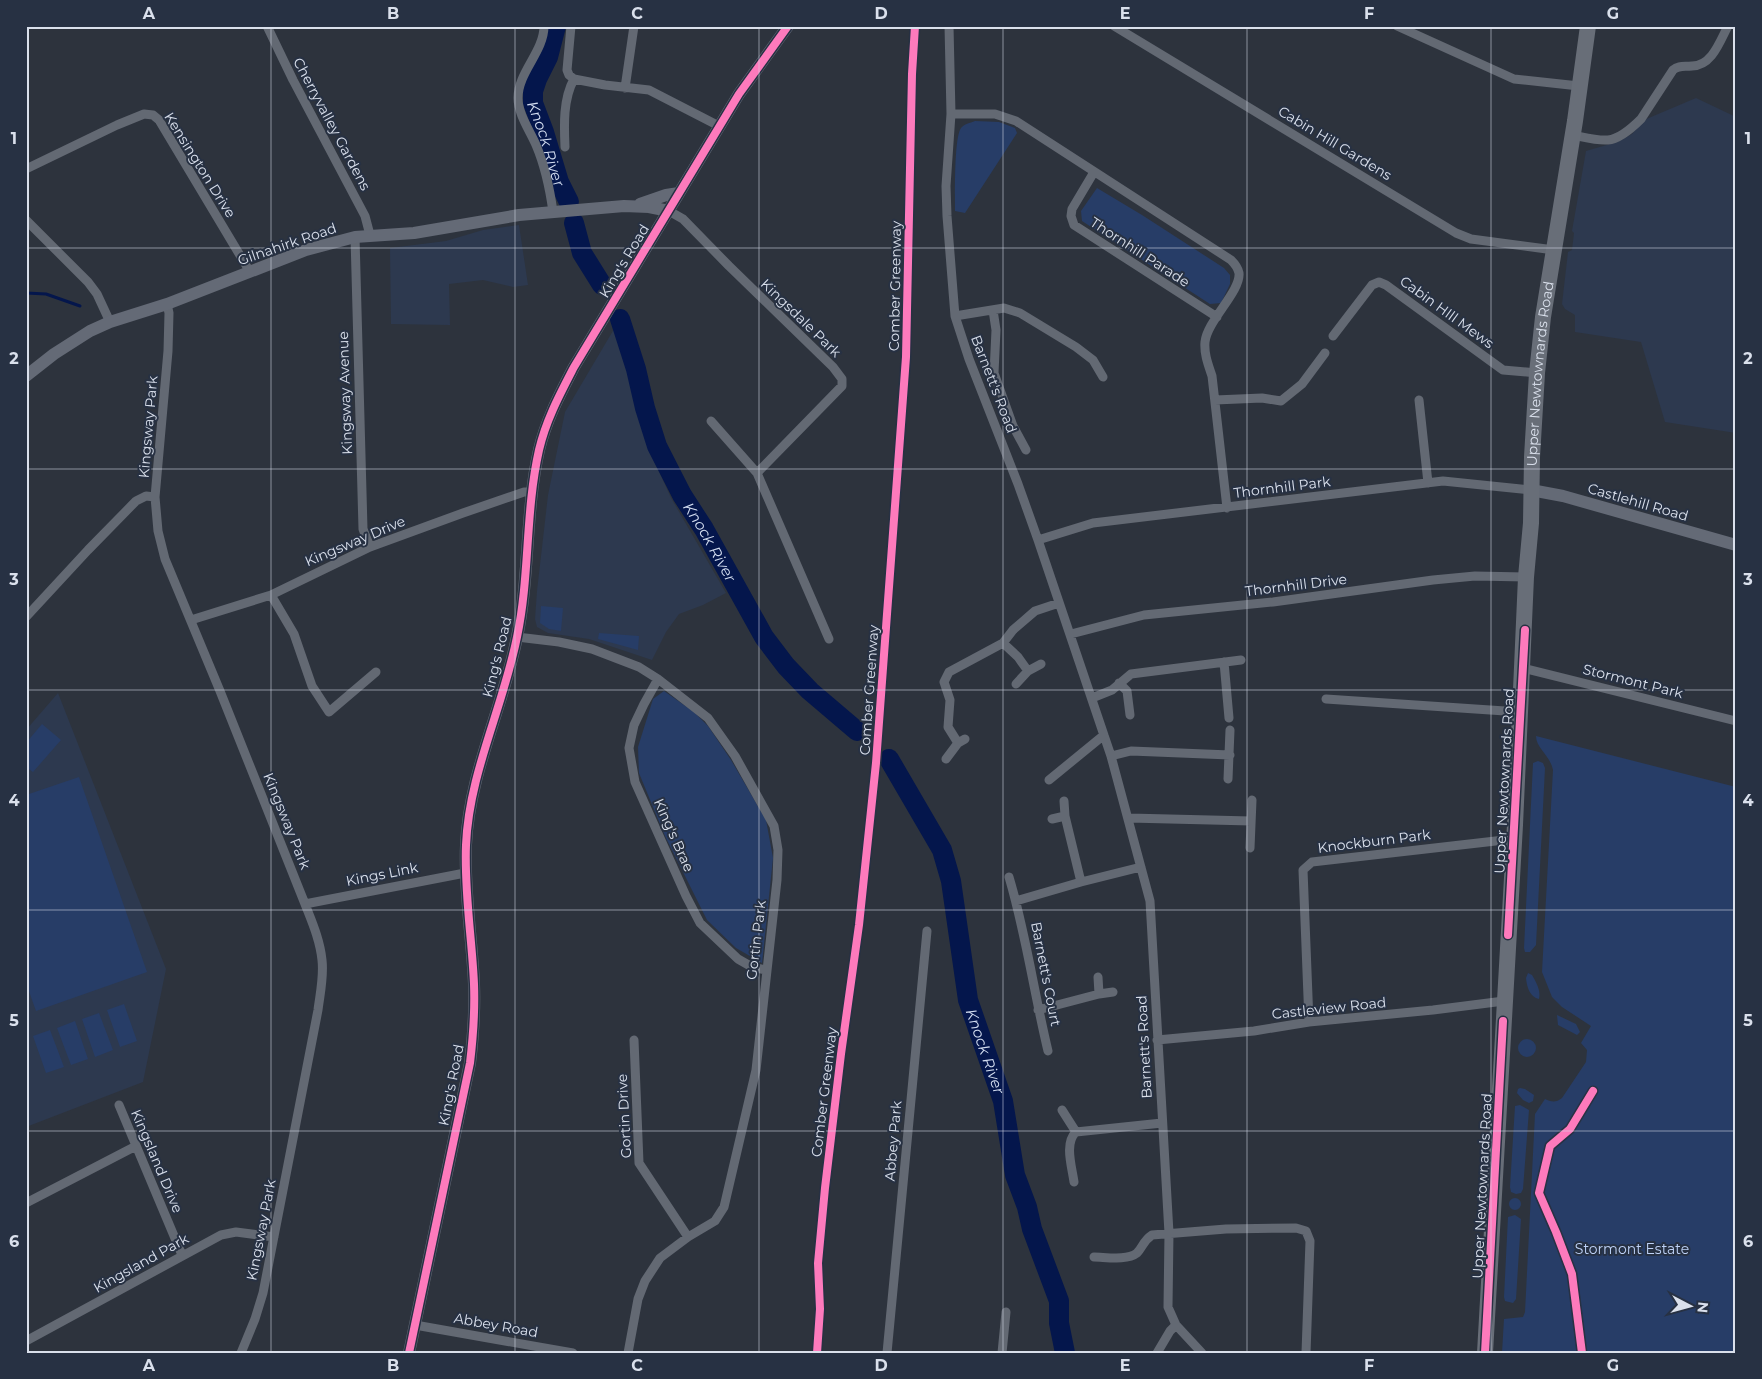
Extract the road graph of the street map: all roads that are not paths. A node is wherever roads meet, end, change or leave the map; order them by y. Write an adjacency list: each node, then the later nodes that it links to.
1 (267, 26): 25 (street, Cherryvalley Gardens)
2 (544, 26): 23 (street)
3 (571, 26): 11 (street)
4 (634, 26): 13 (street)
5 (788, 26): 15 (street, King's Road)
6 (949, 26): 14 (street, Barnett's Road)
7 (1114, 26): 27 (street, Cabin Hill Gardens)
8 (1398, 26): 12 (street)
9 (1588, 26): 12 (highway, Upper Newtownards Road)
10 (1728, 26): 16 (street)
11 (574, 79): 13 (street); 17 (street)
12 (1580, 86): 16 (highway, Upper Newtownards Road)
13 (624, 88): 15 (street)
14 (951, 114): 19 (street); 31 (street, Barnett's Road)
15 (719, 126): 20 (street, King's Road)
16 (1572, 135): 27 (highway, Upper Newtownards Road)
17 (565, 147)
18 (26, 169): 28 (street, Kensington Drive)
19 (1094, 172): 32 (street); 32 (street, Thornhill Parade)
20 (679, 193): 21 (street); 22 (street, King's Road)
21 (638, 205): 22 (street, Gilnahirk Road); 23 (street, Gilnahirk Road)
22 (669, 211): 43 (street, Kingsdale Park); 46 (street, King's Road)
23 (553, 212): 25 (street, Gilnahirk Road)
24 (26, 220): 33 (street)
25 (370, 236): 26 (street, Gilnahirk Road)
26 (355, 237): 28 (street, Gilnahirk Road); 51 (street, Kingsway Avenue)
27 (1554, 250): 36 (highway, Upper Newtownards Road)
28 (250, 272): 29 (street, Gilnahirk Road)
29 (167, 304): 33 (street, Gilnahirk Road); 47 (street, Kingsway Park)
30 (993, 310): 31 (street); 38 (street); 42 (street)
31 (956, 316): 49 (street, Barnett's Road)
32 (1217, 317): 39 (street)
33 (110, 322): 37 (street, Gilnahirk Road)
34 (1333, 336): 36 (street, Cabin HIll Mews)
35 (1326, 353): 39 (street)
36 (1538, 373): 45 (highway, Upper Newtownards Road)
37 (26, 376)
38 (1103, 377)
39 (1215, 400): 48 (street)
40 (1419, 400): 44 (street)
41 (711, 421): 43 (street)
42 (1026, 450)
43 (758, 473): 59 (street)
44 (1428, 483): 45 (street, Thornhill Park); 48 (street, Thornhill Park)
45 (1531, 490): 50 (street, Castlehill Road); 52 (highway, Upper Newtownards Road)
46 (532, 492): 51 (street, Kingsway Drive); 58 (street, King's Road)
47 (155, 497): 55 (street); 56 (street, Kingsway Park)
48 (1227, 508): 49 (street, Thornhill Park)
49 (1038, 540): 54 (street, Barnett's Road)
50 (1736, 545)
51 (370, 547): 53 (street, Kingsway Drive)
52 (1526, 577): 57 (street, Thornhill Drive); 64 (highway, Upper Newtownards Road)
53 (271, 594): 56 (street, Kingsway Drive); 66 (street)
54 (1059, 603): 57 (street, Barnett's Road); 60 (street)
55 (26, 617)
56 (191, 620): 96 (street, Kingsway Park)
57 (1071, 634): 70 (street, Barnett's Road)
58 (518, 637): 67 (street, Gortin Park); 92 (street, King's Road)
59 (829, 639)
60 (1003, 643): 65 (street); 80 (street)
61 (1241, 660): 62 (street)
62 (1224, 662): 68 (street); 74 (street)
63 (1041, 664): 65 (street)
64 (1523, 668): 72 (highway, Upper Newtownards Road); 75 (street, Stormont Park)
65 (1028, 671): 69 (street)
66 (376, 672)
67 (658, 679): 98 (street, Gortin Park); 98 (street, King's Brae)
68 (1119, 683): 70 (street); 73 (street)
69 (1016, 684)
70 (1092, 698): 77 (street, Barnett's Road)
71 (1326, 699): 72 (street)
72 (1520, 712): 89 (highway, Upper Newtownards Road)
73 (1130, 715)
74 (1229, 718)
75 (1736, 721)
76 (1230, 730): 78 (street)
77 (1104, 734): 79 (street, Barnett's Road); 82 (street)
78 (1230, 755): 79 (street); 81 (street)
79 (1111, 756): 86 (street, Barnett's Road)
80 (946, 759)
81 (1228, 779)
82 (1049, 780)
83 (1252, 800): 88 (street)
84 (1064, 801): 85 (street)
85 (1065, 816): 87 (street); 94 (street)
86 (1129, 818): 88 (street); 91 (street, Barnett's Road)
87 (1052, 819)
88 (1251, 822): 90 (street)
89 (1513, 839): 102 (highway, Upper Newtownards Road); 104 (street, Knockburn Park)
90 (1250, 848)
91 (1141, 867): 94 (street); 106 (street, Barnett's Road)
92 (465, 873): 96 (street, Kings Link); 121 (street, King's Road)
93 (1009, 877): 95 (street, Barnett's Court)
94 (1081, 882): 95 (street)
95 (1016, 902): 103 (street, Barnett's Court)
96 (305, 904): 116 (street, Kingsway Park)
97 (927, 931): 128 (street, Abbey Park)
98 (766, 970): 117 (street, Gortin Park)
99 (1098, 977): 101 (street)
100 (1113, 992): 101 (street)
101 (1100, 994): 103 (street)
102 (1504, 1001): 104 (street, Castleview Road); 133 (highway, Upper Newtownards Road)
103 (1038, 1010): 107 (street, Barnett's Court)
104 (1309, 1022): 106 (street, Castleview Road)
105 (634, 1040): 117 (street, Gortin Drive)
106 (1157, 1040): 110 (street, Barnett's Road)
107 (1048, 1051)
108 (119, 1106): 112 (street, Kingsland Drive)
109 (1062, 1110): 111 (street)
110 (1162, 1124): 111 (street); 115 (street, Barnett's Road)
111 (1076, 1132): 113 (street)
112 (136, 1146): 114 (street); 118 (street, Kingsland Drive)
113 (1074, 1182)
114 (26, 1203)
115 (1169, 1233): 119 (street); 122 (street, Barnett's Road); 132 (street)
116 (274, 1237): 118 (street, Kingsland Park); 124 (street, Kingsway Park)
117 (688, 1237): 127 (street, Gortin Park)
118 (182, 1255): 123 (street, Kingsland Park)
119 (1094, 1257)
120 (1006, 1312): 129 (street)
121 (415, 1324): 125 (street, King's Road); 126 (street, Abbey Road)
122 (1176, 1325): 130 (street); 131 (street, Barnett's Road)
123 (26, 1341)
124 (241, 1353)
125 (409, 1353)
126 (573, 1353)
127 (628, 1353)
128 (887, 1353)
129 (1002, 1353)
130 (1157, 1353)
131 (1202, 1353)
132 (1306, 1353)
133 (1485, 1353)

